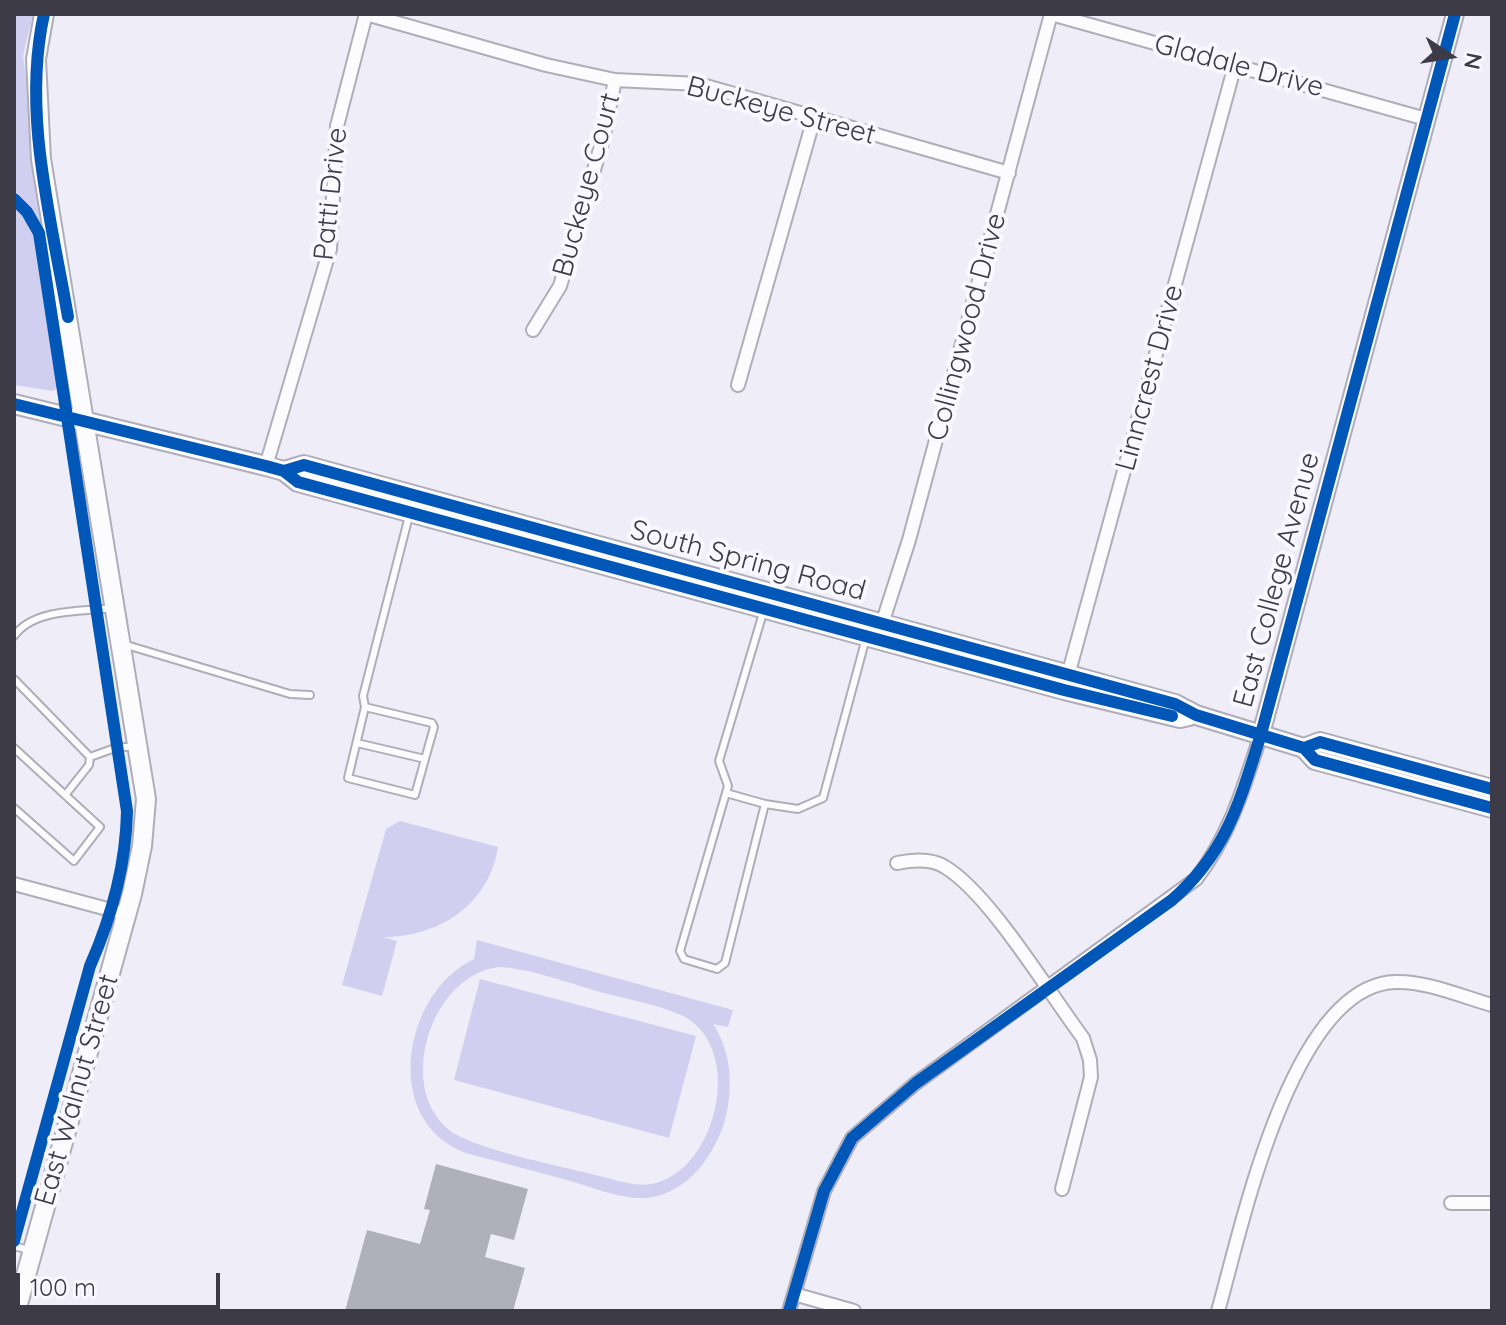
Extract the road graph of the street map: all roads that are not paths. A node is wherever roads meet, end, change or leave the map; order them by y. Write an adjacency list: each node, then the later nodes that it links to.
1 (44, 14): 13 (main road, East Walnut Street)
2 (366, 14): 6 (street, Buckeye Street); 14 (street, Patti Drive)
3 (1051, 14): 5 (street, Gladale Drive); 9 (street, Collingwood Drive)
4 (1455, 14): 8 (street, East College Avenue)
5 (1235, 65): 8 (street, Gladale Drive); 22 (street, Linncrest Drive)
6 (615, 80): 7 (street, Buckeye Street); 10 (street, Buckeye Court)
7 (814, 118): 9 (street, Buckeye Street); 11 (street)
8 (1426, 119): 25 (street, East College Avenue)
9 (1009, 173): 18 (street, Collingwood Drive)
10 (533, 330)
11 (738, 385)
12 (14, 404): 13 (main road, South Spring Road)
13 (84, 418): 14 (main road, South Spring Road); 17 (main road, East Walnut Street)
14 (266, 466): 15 (main road, South Spring Road)
15 (412, 504): 16 (main road, South Spring Road); 24 (lane)
16 (770, 603): 18 (main road, South Spring Road); 33 (lane)
17 (117, 607): 19 (lane); 20 (main road, East Walnut Street)
18 (875, 632): 22 (main road, South Spring Road); 35 (lane)
19 (14, 636)
20 (123, 644): 23 (lane); 27 (main road, East Walnut Street)
21 (14, 679): 30 (lane)
22 (1067, 682): 25 (main road, South Spring Road)
23 (310, 695)
24 (365, 707): 26 (lane); 31 (lane)
25 (1261, 734): 29 (main road, South Spring Road); 41 (street, East College Avenue)
26 (357, 743): 31 (lane); 31 (lane)
27 (140, 746): 30 (lane); 40 (main road, East Walnut Street)
28 (14, 748): 34 (lane)
29 (1304, 748): 32 (main road); 37 (main road)
30 (90, 757): 34 (lane)
31 (425, 759)
32 (1492, 789)
33 (726, 793): 35 (lane); 35 (lane)
34 (66, 794): 36 (lane)
35 (765, 804)
36 (14, 808)
37 (1492, 808)
38 (897, 863): 41 (street)
39 (14, 884): 40 (street)
40 (126, 914): 47 (main road, East Walnut Street)
41 (1047, 989): 43 (street); 48 (street, East College Avenue)
42 (1492, 1005): 52 (street)
43 (1062, 1189)
44 (1451, 1203): 45 (street)
45 (1492, 1203)
46 (14, 1246): 47 (lane)
47 (33, 1251): 49 (main road, East Walnut Street)
48 (794, 1294): 50 (street, East College Avenue); 51 (street)
49 (16, 1311)
50 (789, 1311)
51 (854, 1311)
52 (1218, 1311)

